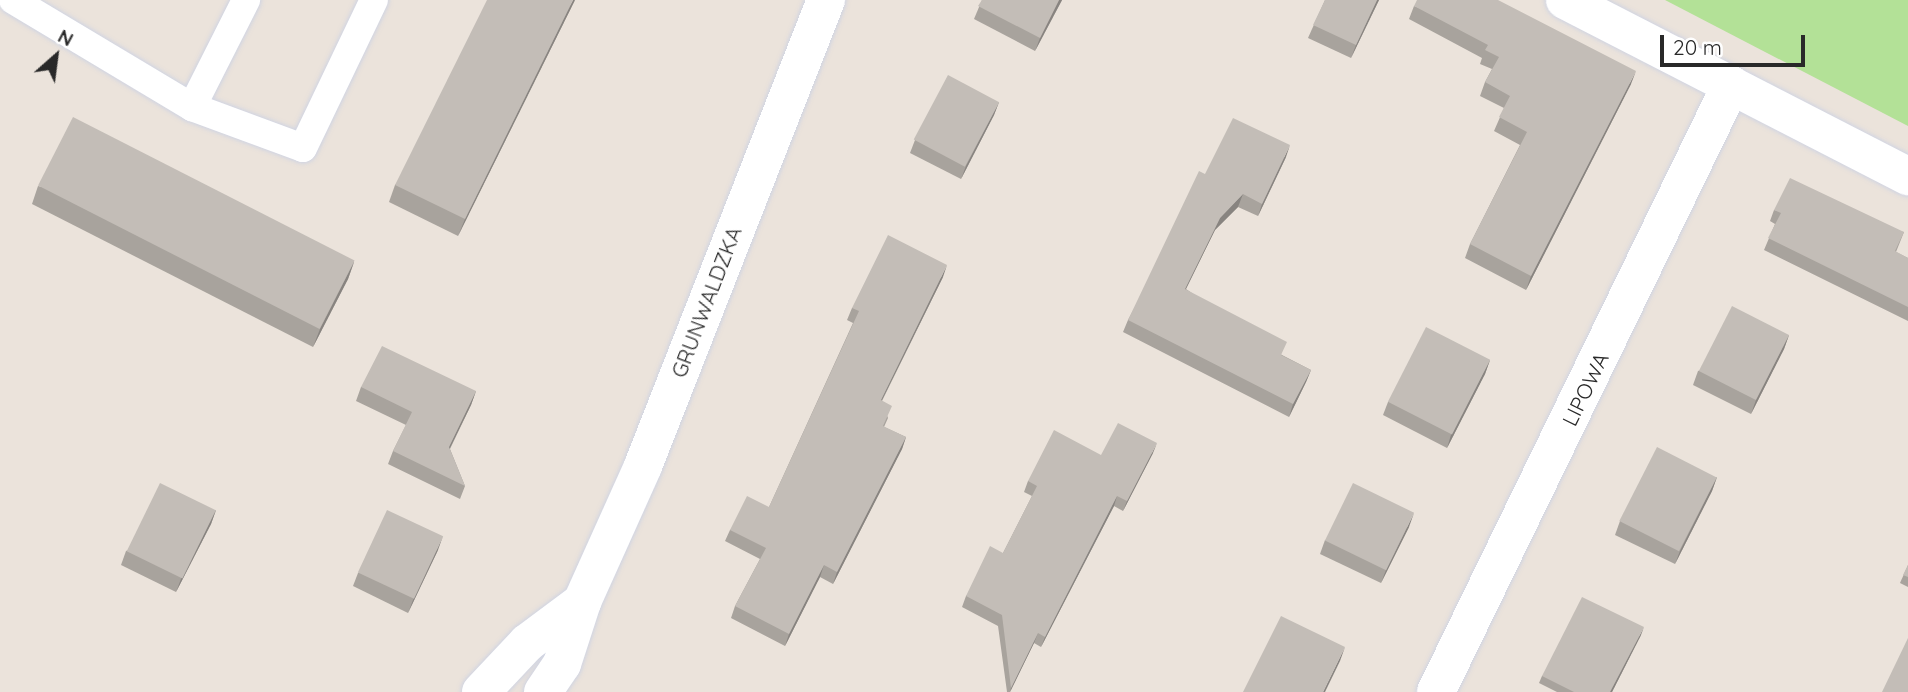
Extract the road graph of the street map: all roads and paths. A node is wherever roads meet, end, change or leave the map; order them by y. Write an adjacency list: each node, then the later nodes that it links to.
1 (13, 0): 7 (lane)
2 (246, 0): 7 (lane)
3 (373, 0): 7 (lane)
4 (826, 0): 9 (street, GRUNWALDZKA)
5 (1565, 0): 6 (street)
6 (1731, 85): 8 (street); 12 (street, LIPOWA)
7 (192, 107)
8 (1908, 176)
9 (582, 603): 10 (street, GRUNWALDZKA); 11 (street, GRUNWALDZKA)
10 (481, 692)
11 (543, 692)
12 (1436, 692)

